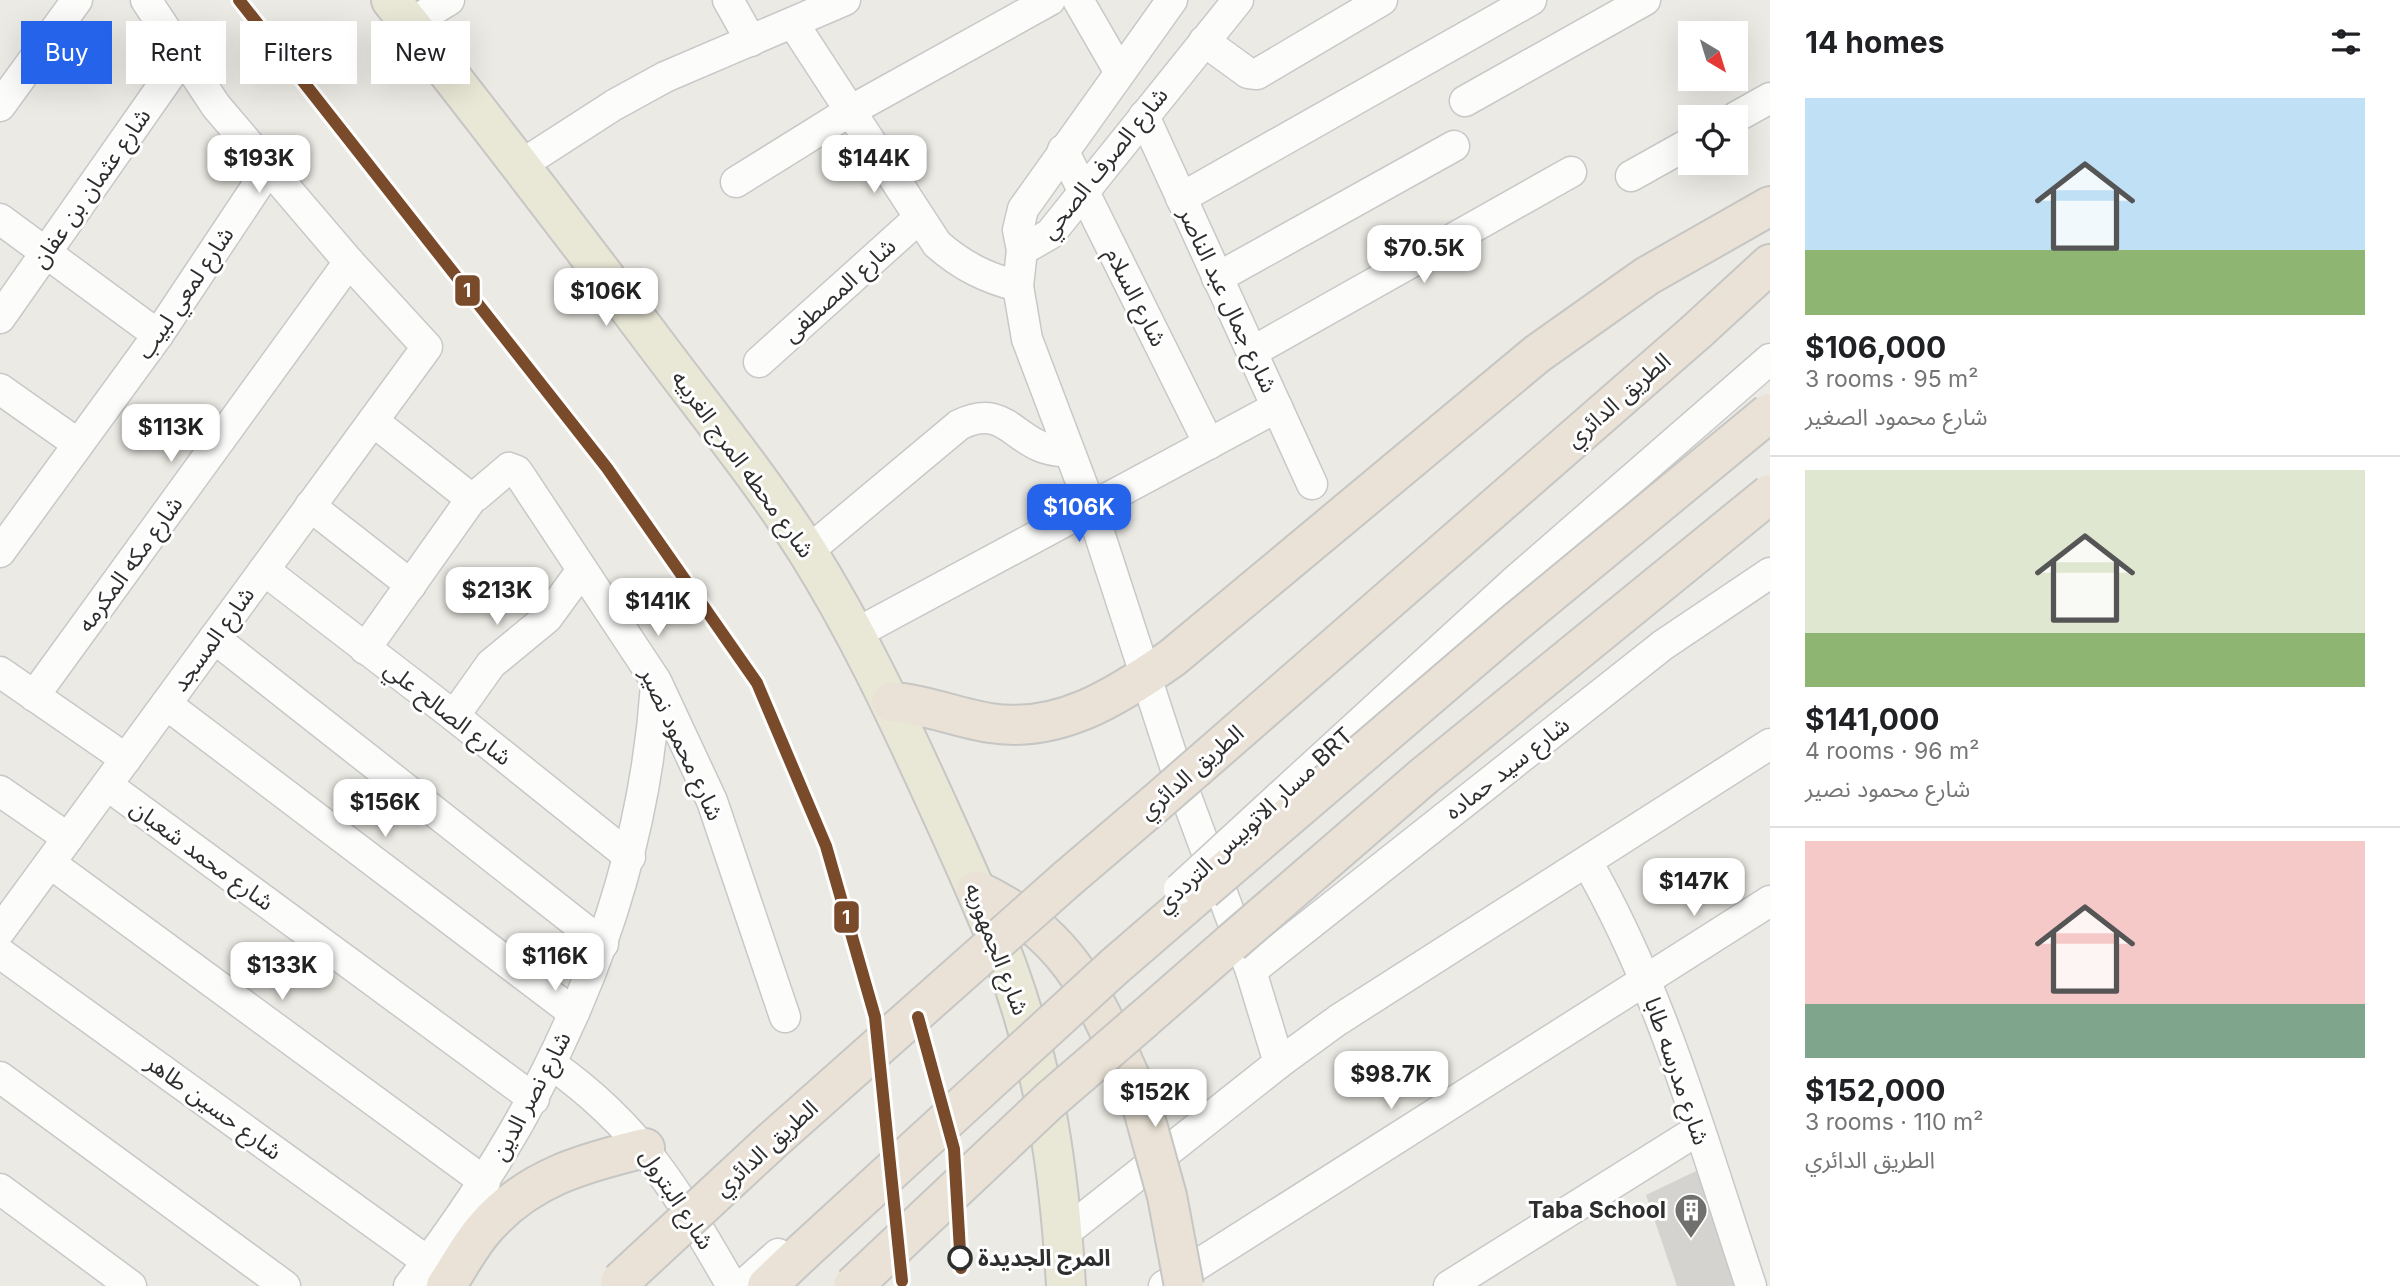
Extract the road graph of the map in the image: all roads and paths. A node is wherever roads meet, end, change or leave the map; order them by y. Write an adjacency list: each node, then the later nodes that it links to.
1 (77, 0): 23 (street)
2 (146, 0): 14 (street)
3 (449, 0): 13 (street)
4 (727, 0): 16 (street)
5 (1050, 0): 24 (street)
6 (1078, 0): 18 (street)
7 (1172, 0): 18 (street, شارع الصرف الصحي)
8 (1238, 0): 17 (street, شارع الصرف الصحي)
9 (1382, 0): 17 (street)
10 (1531, 0): 36 (street)
11 (1645, 0): 22 (street)
12 (836, 2): 15 (street)
13 (401, 12): 30 (main road, شارع محطه المرج الغربيه)
14 (159, 21)
15 (793, 23): 16 (street); 24 (street)
16 (751, 41): 30 (street)
17 (1203, 41): 26 (street, شارع الصرف الصحي)
18 (1119, 71): 28 (street, شارع الصرف الصحي)
19 (164, 84): 41 (street, شارع عثمان بن عفان)
20 (200, 84): 31 (street)
21 (1770, 99): 25 (street)
22 (1465, 101)
23 (0, 106)
24 (850, 111): 34 (street); 38 (street)
25 (1748, 111)
26 (1144, 116): 35 (street, شارع الصرف الصحي); 36 (street, شارع جمال عبد الناصر)
27 (1454, 146): 44 (street)
28 (1063, 150): 35 (street, شارع السلام); 40 (street, شارع الصرف الصحي)
29 (1678, 150): 33 (street)
30 (521, 165): 64 (main road, شارع محطه المرج الغربيه)
31 (269, 168): 42 (street); 47 (street, شارع لمعي لبيب)
32 (1571, 172): 48 (street)
33 (1631, 176)
34 (736, 182)
35 (1083, 194): 40 (street, شارع الصرف الصحي); 56 (street, شارع السلام)
36 (1181, 198): 44 (street, شارع جمال عبد الناصر)
37 (1770, 206): 73 (highway)
38 (919, 218): 45 (street); 50 (street, شارع المصطفى)
39 (0, 219): 41 (street)
40 (1022, 250): 45 (street)
41 (46, 252): 46 (street, شارع عثمان بن عفان); 47 (street)
42 (349, 262): 54 (street, شارع المسجد); 75 (street, شارع مكه المكرمه)
43 (1770, 264): 110 (highway, الطريق الدائري, bridge)
44 (1217, 278): 48 (street, شارع جمال عبد الناصر)
45 (1018, 286): 57 (street)
46 (0, 318)
47 (158, 335): 55 (street, شارع لمعي لبيب)
48 (1252, 352): 52 (street, شارع جمال عبد الناصر)
49 (1770, 359): 112 (street, مسار الاتوبيس الترددي BRT, bridge)
50 (759, 362)
51 (0, 389): 55 (street)
52 (1277, 407): 56 (street); 58 (street, شارع جمال عبد الناصر)
53 (1770, 413): 113 (highway, bridge)
54 (373, 421): 60 (street); 61 (street, شارع المسجد)
55 (78, 444): 63 (street, شارع لمعي لبيب)
56 (1209, 444): 62 (street)
57 (1069, 451): 62 (street); 64 (street)
58 (1312, 484)
59 (1770, 494): 114 (highway, bridge)
60 (472, 498): 66 (street, شارع محمود نصير); 68 (street)
61 (310, 506): 65 (street, شارع المسجد); 68 (street)
62 (1091, 508): 69 (street); 73 (street)
63 (0, 550)
64 (807, 552): 69 (main road, شارع محطه المرج الغربيه)
65 (264, 570): 70 (street, شارع المسجد); 71 (street, شارع الصالح علي)
66 (582, 570): 74 (street, شارع محمود نصير); 78 (street)
67 (1770, 573): 92 (street, شارع سيد حماده)
68 (411, 585): 71 (street)
69 (855, 634): 76 (main road, شارع الجمهوريه)
70 (214, 638): 77 (street, شارع المسجد); 90 (street)
71 (365, 649): 78 (street, شارع الصالح علي)
72 (0, 672): 75 (street)
73 (1146, 677): 76 (highway); 92 (street)
74 (656, 681): 84 (street, شارع نصر الدين); 95 (street, شارع محمود نصير)
75 (34, 696): 80 (street)
76 (891, 702): 87 (main road, شارع الجمهوريه)
77 (166, 704): 80 (street, شارع المسجد); 94 (street)
78 (454, 716): 84 (street, شارع الصالح علي)
79 (1770, 744): 85 (street)
80 (126, 759): 81 (street, شارع المسجد)
81 (107, 785): 83 (street, شارع المسجد); 99 (street, شارع محمد شعبان)
82 (0, 791): 83 (street)
83 (68, 838): 86 (street, شارع المسجد)
84 (630, 857): 90 (street, شارع نصر الدين)
85 (1587, 862): 93 (street, شارع مدرسه طابا); 96 (street)
86 (50, 863): 89 (street, شارع المسجد); 102 (street)
87 (976, 890): 104 (main road, شارع الجمهوريه); 117 (highway, bridge)
88 (1770, 901): 93 (street)
89 (5, 916)
90 (603, 944): 94 (street, شارع نصر الدين)
91 (0, 953): 105 (street, شارع حسين طاهر)
92 (1251, 971): 96 (street)
93 (1646, 979): 100 (street, شارع مدرسه طابا); 116 (street)
94 (574, 1013): 97 (street, شارع نصر الدين)
95 (785, 1017)
96 (1279, 1063): 104 (street)
97 (551, 1064): 99 (street, شارع نصر الدين); 101 (street, شارع البترول)
98 (0, 1077): 108 (street)
99 (534, 1099): 102 (street, شارع نصر الدين)
100 (1698, 1130): 106 (street); 118 (street, شارع مدرسه طابا)
101 (645, 1148): 105 (highway); 111 (street, شارع البترول)
102 (485, 1182): 105 (street, شارع نصر الدين)
103 (0, 1189): 107 (street)
104 (1063, 1234): 115 (main road, شارع الجمهوريه)
105 (437, 1274): 109 (street, شارع نصر الدين)
106 (1458, 1284)
107 (131, 1286)
108 (285, 1286)
109 (409, 1286)
110 (616, 1286)
111 (732, 1286)
112 (742, 1286)
113 (767, 1286)
114 (853, 1286)
115 (1066, 1286)
116 (1164, 1286)
117 (1184, 1286)
118 (1751, 1286)

